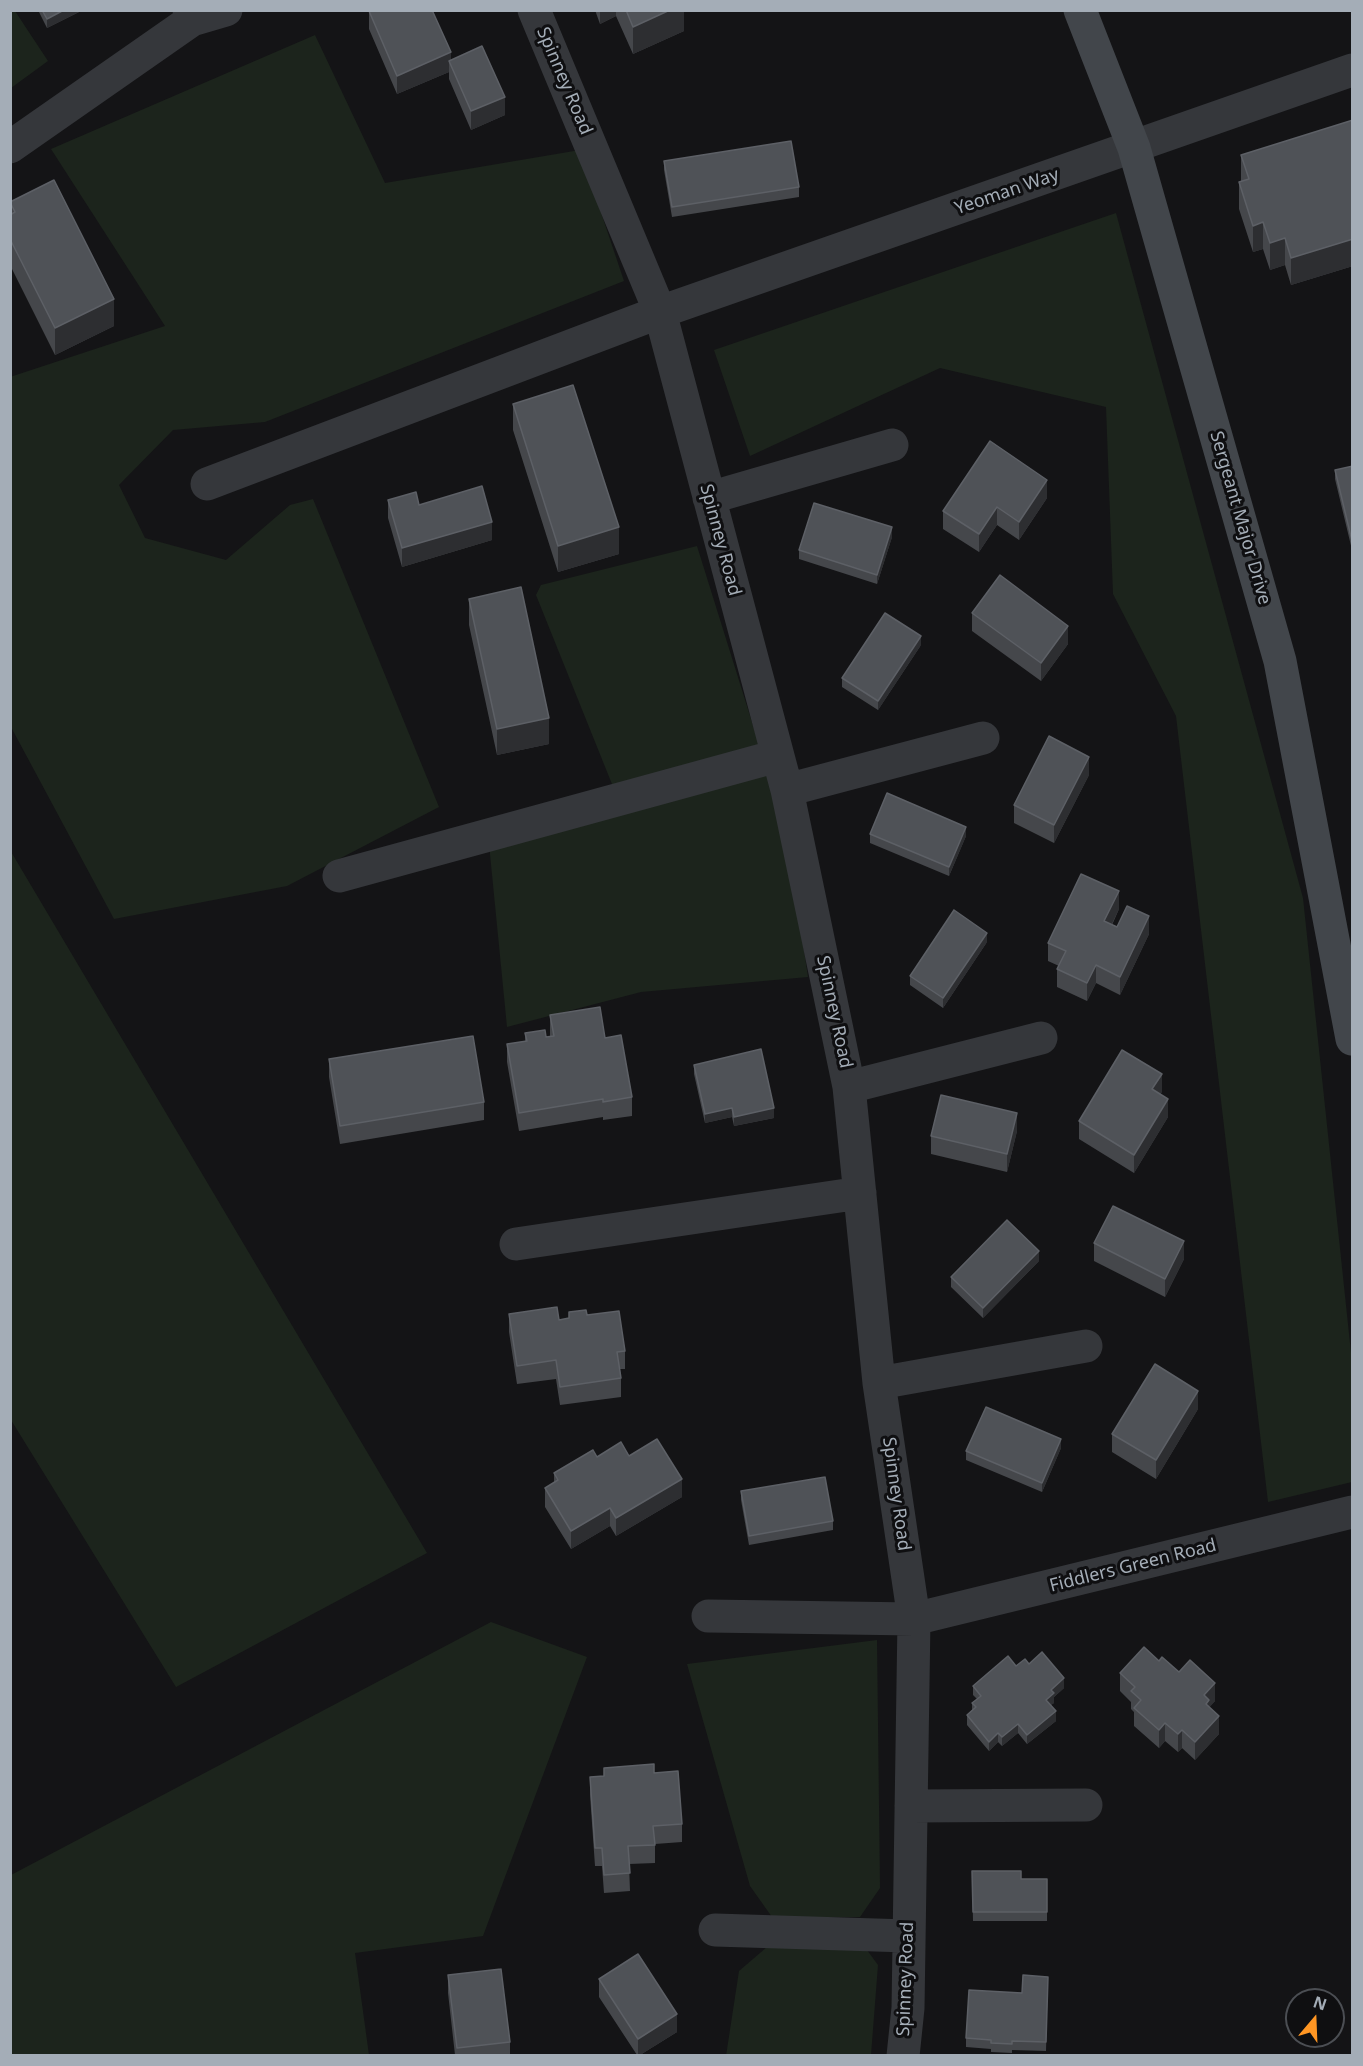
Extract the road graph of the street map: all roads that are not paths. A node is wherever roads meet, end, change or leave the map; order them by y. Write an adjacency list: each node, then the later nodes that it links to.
1 (226, 10): 4 (street)
2 (534, 10): 8 (street, Spinney Road)
3 (1080, 10): 7 (street, Sergeant Major Drive)
4 (190, 15): 6 (street)
5 (1353, 70): 7 (street, Yeoman Way)
6 (10, 147)
7 (1134, 148): 8 (street, Yeoman Way); 17 (street, Sergeant Major Drive)
8 (660, 312): 10 (street, Yeoman Way); 11 (street, Spinney Road)
9 (892, 445): 11 (street)
10 (207, 484)
11 (709, 498): 13 (street, Spinney Road)
12 (983, 738): 14 (street)
13 (777, 756): 14 (street, Spinney Road); 15 (street)
14 (787, 790): 18 (street, Spinney Road)
15 (339, 876)
16 (1041, 1038): 18 (street)
17 (1353, 1039)
18 (849, 1088): 19 (street, Spinney Road)
19 (860, 1193): 20 (street); 22 (street, Spinney Road)
20 (516, 1244)
21 (1086, 1346): 22 (street)
22 (879, 1383): 25 (street, Spinney Road)
23 (1353, 1512): 25 (street, Fiddlers Green Road)
24 (708, 1616): 25 (street, Fiddlers Green Road)
25 (914, 1619): 27 (street, Spinney Road)
26 (1086, 1805): 27 (street)
27 (911, 1806): 29 (street, Spinney Road)
28 (716, 1930): 29 (street)
29 (908, 1936): 30 (street, Spinney Road)
30 (903, 2055)

